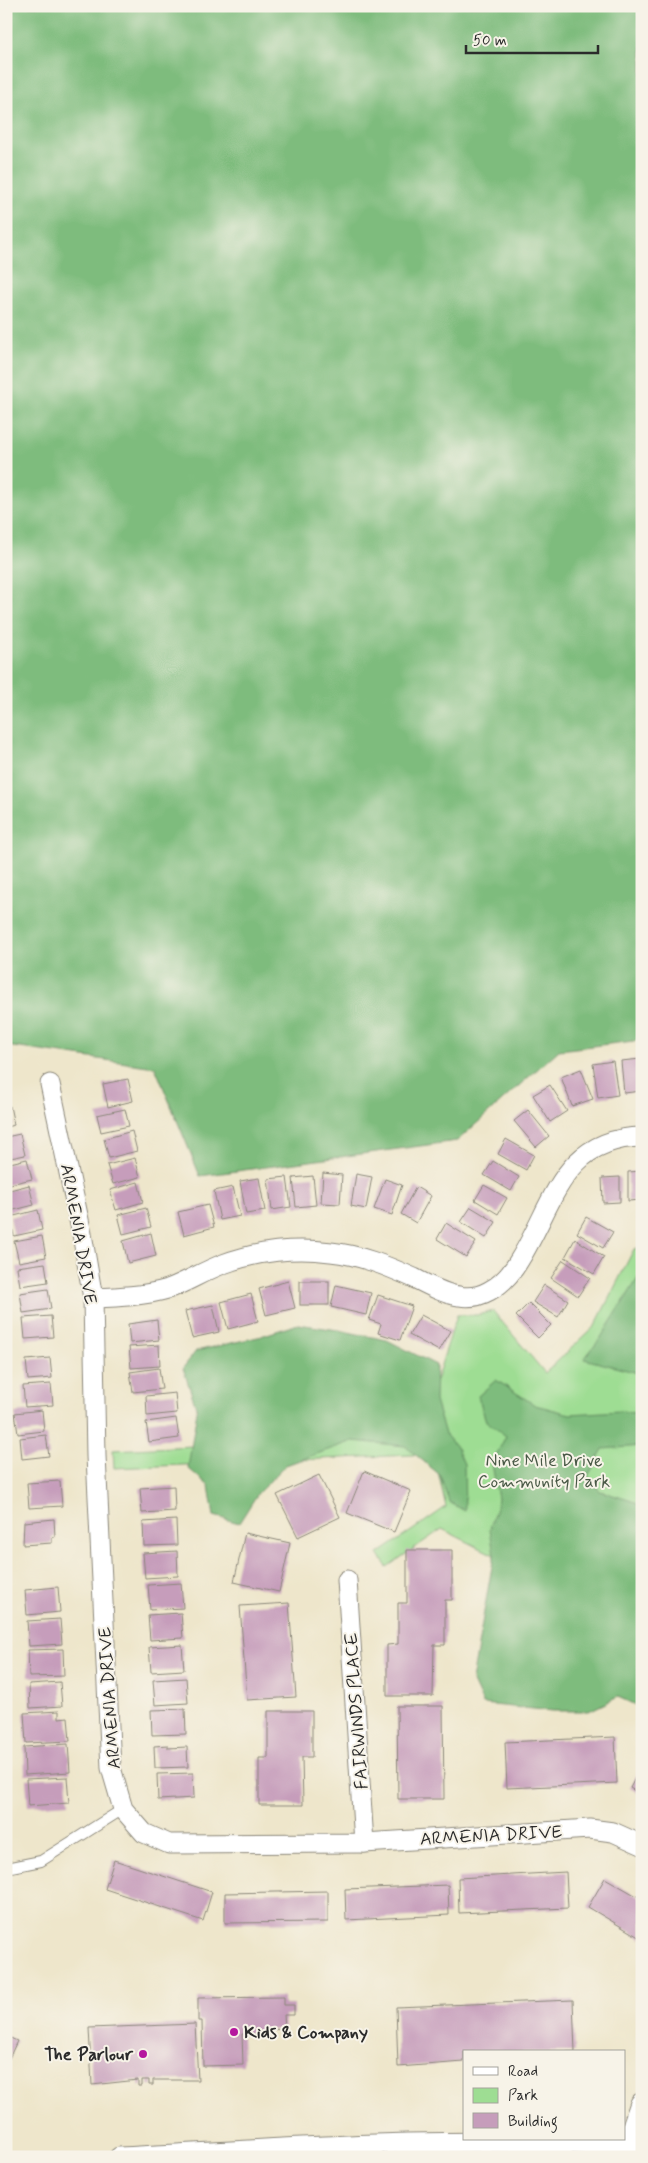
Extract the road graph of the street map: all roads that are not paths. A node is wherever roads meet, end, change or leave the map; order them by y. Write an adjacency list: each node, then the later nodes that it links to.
1 (50, 1084): 3 (street, ARMENIA DRIVE)
2 (642, 1136): 3 (street)
3 (93, 1298): 5 (street, ARMENIA DRIVE)
4 (347, 1580): 6 (street, FAIRWINDS PLACE)
5 (123, 1809): 6 (street, ARMENIA DRIVE); 8 (lane)
6 (364, 1843): 7 (street, ARMENIA DRIVE)
7 (642, 1845)
8 (6, 1868)
9 (642, 2105): 10 (street)
10 (625, 2152): 11 (street)
11 (119, 2157)

